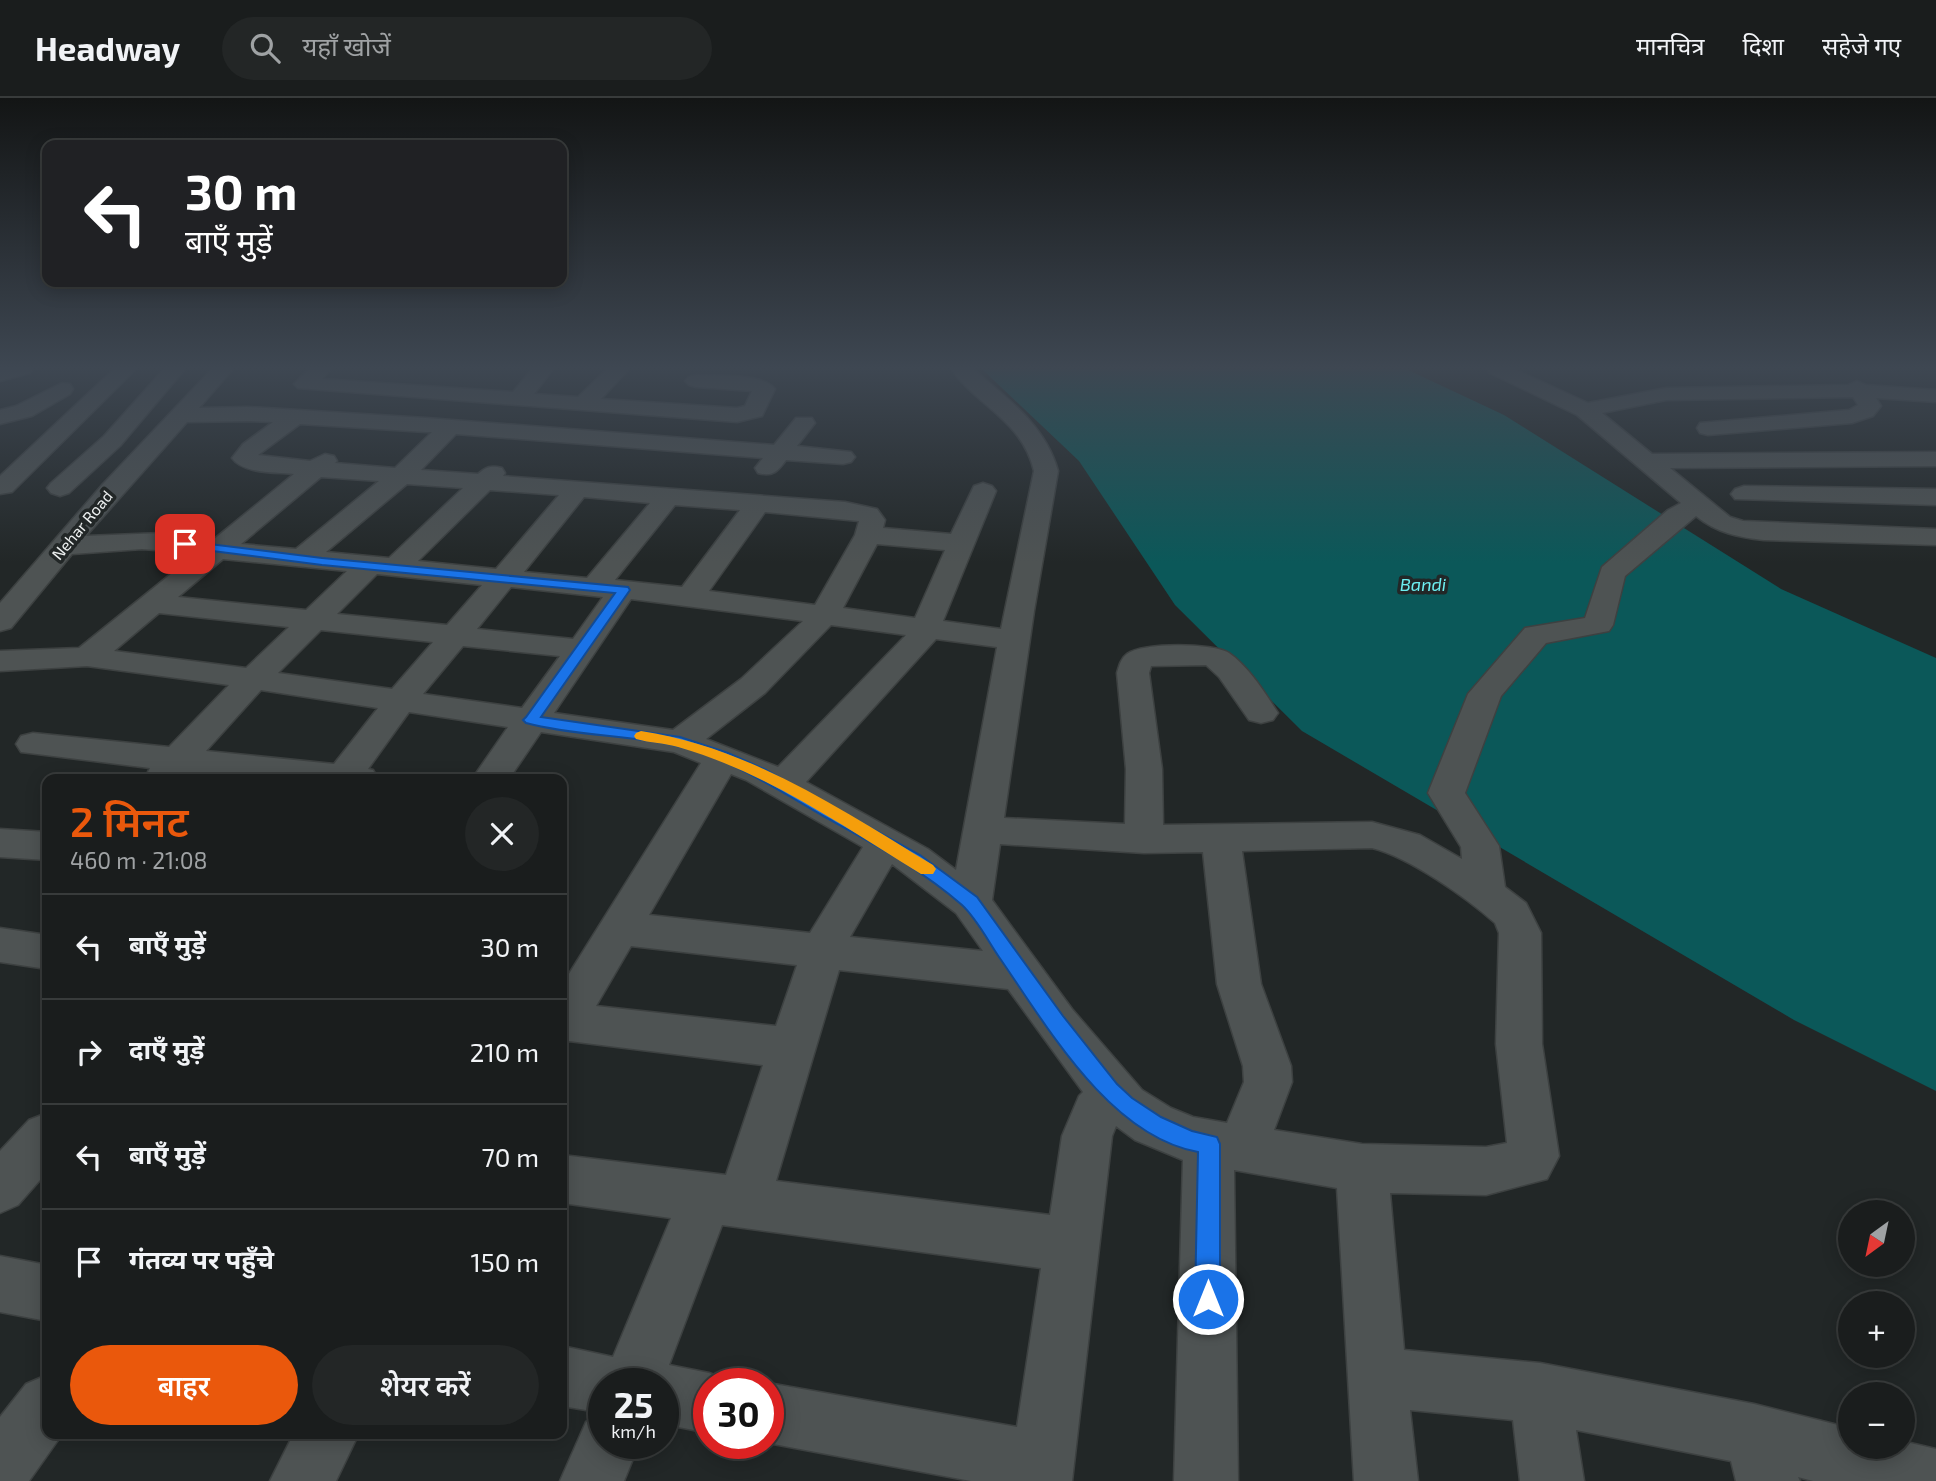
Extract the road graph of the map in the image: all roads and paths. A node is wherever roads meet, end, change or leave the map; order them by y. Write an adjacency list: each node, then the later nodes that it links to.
1 (58, 434): 24 (street)
2 (118, 434): 25 (street)
3 (163, 434): 26 (street, Nehar Road)
4 (273, 434): 19 (street)
5 (361, 434): 19 (street)
6 (443, 434): 20 (street)
7 (525, 434): 8 (street)
8 (530, 434): 13 (street); 23 (street)
9 (624, 434): 13 (street)
10 (794, 434): 14 (street)
11 (1029, 434): 49 (street)
12 (1613, 434): 18 (street)
13 (614, 440): 21 (street); 22 (street)
14 (776, 453): 15 (street); 21 (street); 31 (street)
15 (843, 457)
16 (1828, 459): 17 (street); 18 (street); 29 (street)
17 (1936, 459)
18 (1646, 461): 32 (street)
19 (316, 469): 20 (street); 37 (street)
20 (401, 476): 23 (street); 38 (street)
21 (672, 476): 22 (street); 31 (street); 41 (street)
22 (575, 477): 23 (street); 40 (street)
23 (484, 483): 39 (street)
24 (1, 487): 25 (street)
25 (60, 488): 26 (street)
26 (112, 489): 36 (street, Nehar Road)
27 (983, 491): 35 (street)
28 (1744, 494): 29 (street)
29 (1871, 497): 30 (street); 34 (street)
30 (1936, 498)
31 (751, 503): 33 (street); 42 (street)
32 (1696, 505): 34 (street); 71 (street)
33 (868, 535): 35 (street); 44 (street)
34 (1926, 537)
35 (961, 543): 47 (street)
36 (64, 547): 37 (street); 45 (street, Nehar Road)
37 (218, 550): 38 (street); 43 (street)
38 (301, 559): 39 (street)
39 (382, 567): 40 (street); 46 (street)
40 (502, 578): 41 (street); 48 (street)
41 (609, 589): 42 (street); 50 (street)
42 (690, 597): 44 (street)
43 (153, 603): 46 (street); 51 (street)
44 (825, 614): 47 (street); 57 (street)
45 (0, 622)
46 (312, 622): 48 (street); 53 (street)
47 (926, 628): 49 (street); 64 (street)
48 (455, 634): 50 (street); 54 (street)
49 (1014, 640): 65 (street)
50 (581, 649): 56 (street)
51 (87, 657): 52 (street); 53 (street)
52 (0, 660)
53 (253, 679): 54 (street); 60 (street)
54 (400, 701): 56 (street); 62 (street)
55 (1261, 713): 66 (street)
56 (531, 720): 57 (street); 63 (street)
57 (680, 742): 59 (street)
58 (33, 744): 60 (street)
59 (723, 757): 64 (street); 73 (street)
60 (168, 769): 61 (street)
61 (268, 774)
62 (351, 774)
63 (493, 774)
64 (782, 785): 69 (street)
65 (983, 830): 66 (street); 72 (street)
66 (1144, 839): 67 (street)
67 (1221, 839): 71 (street); 83 (street)
68 (0, 843): 70 (street)
69 (885, 843): 72 (street); 76 (street)
70 (42, 846)
71 (1486, 895): 84 (street)
72 (971, 902): 77 (street)
73 (618, 928): 76 (street); 78 (street)
74 (0, 945): 75 (street)
75 (42, 951)
76 (823, 951): 77 (street); 80 (street)
77 (1020, 973): 81 (street)
78 (567, 1014)
79 (567, 1023): 80 (street)
80 (791, 1048): 87 (street)
81 (1114, 1094): 83 (street); 88 (street)
82 (42, 1142): 86 (street)
83 (1225, 1146): 84 (street); 105 (street)
84 (1362, 1168): 93 (street)
85 (567, 1181): 87 (street)
86 (0, 1188)
87 (724, 1201): 88 (street); 91 (street)
88 (1071, 1245): 102 (street)
89 (0, 1284): 90 (street)
90 (42, 1292)
91 (640, 1368)
92 (567, 1377): 94 (street)
93 (1377, 1377): 95 (street); 106 (street)
94 (588, 1381)
95 (1540, 1393): 99 (street); 107 (street)
96 (42, 1412): 101 (street)
97 (784, 1416): 102 (street)
98 (325, 1439): 103 (street)
99 (1761, 1458): 108 (street)
100 (602, 1459): 104 (street)
101 (0, 1468)
102 (1042, 1472)
103 (302, 1481)
104 (592, 1481)
105 (1206, 1481)
106 (1386, 1481)
107 (1552, 1481)
108 (1936, 1481)

